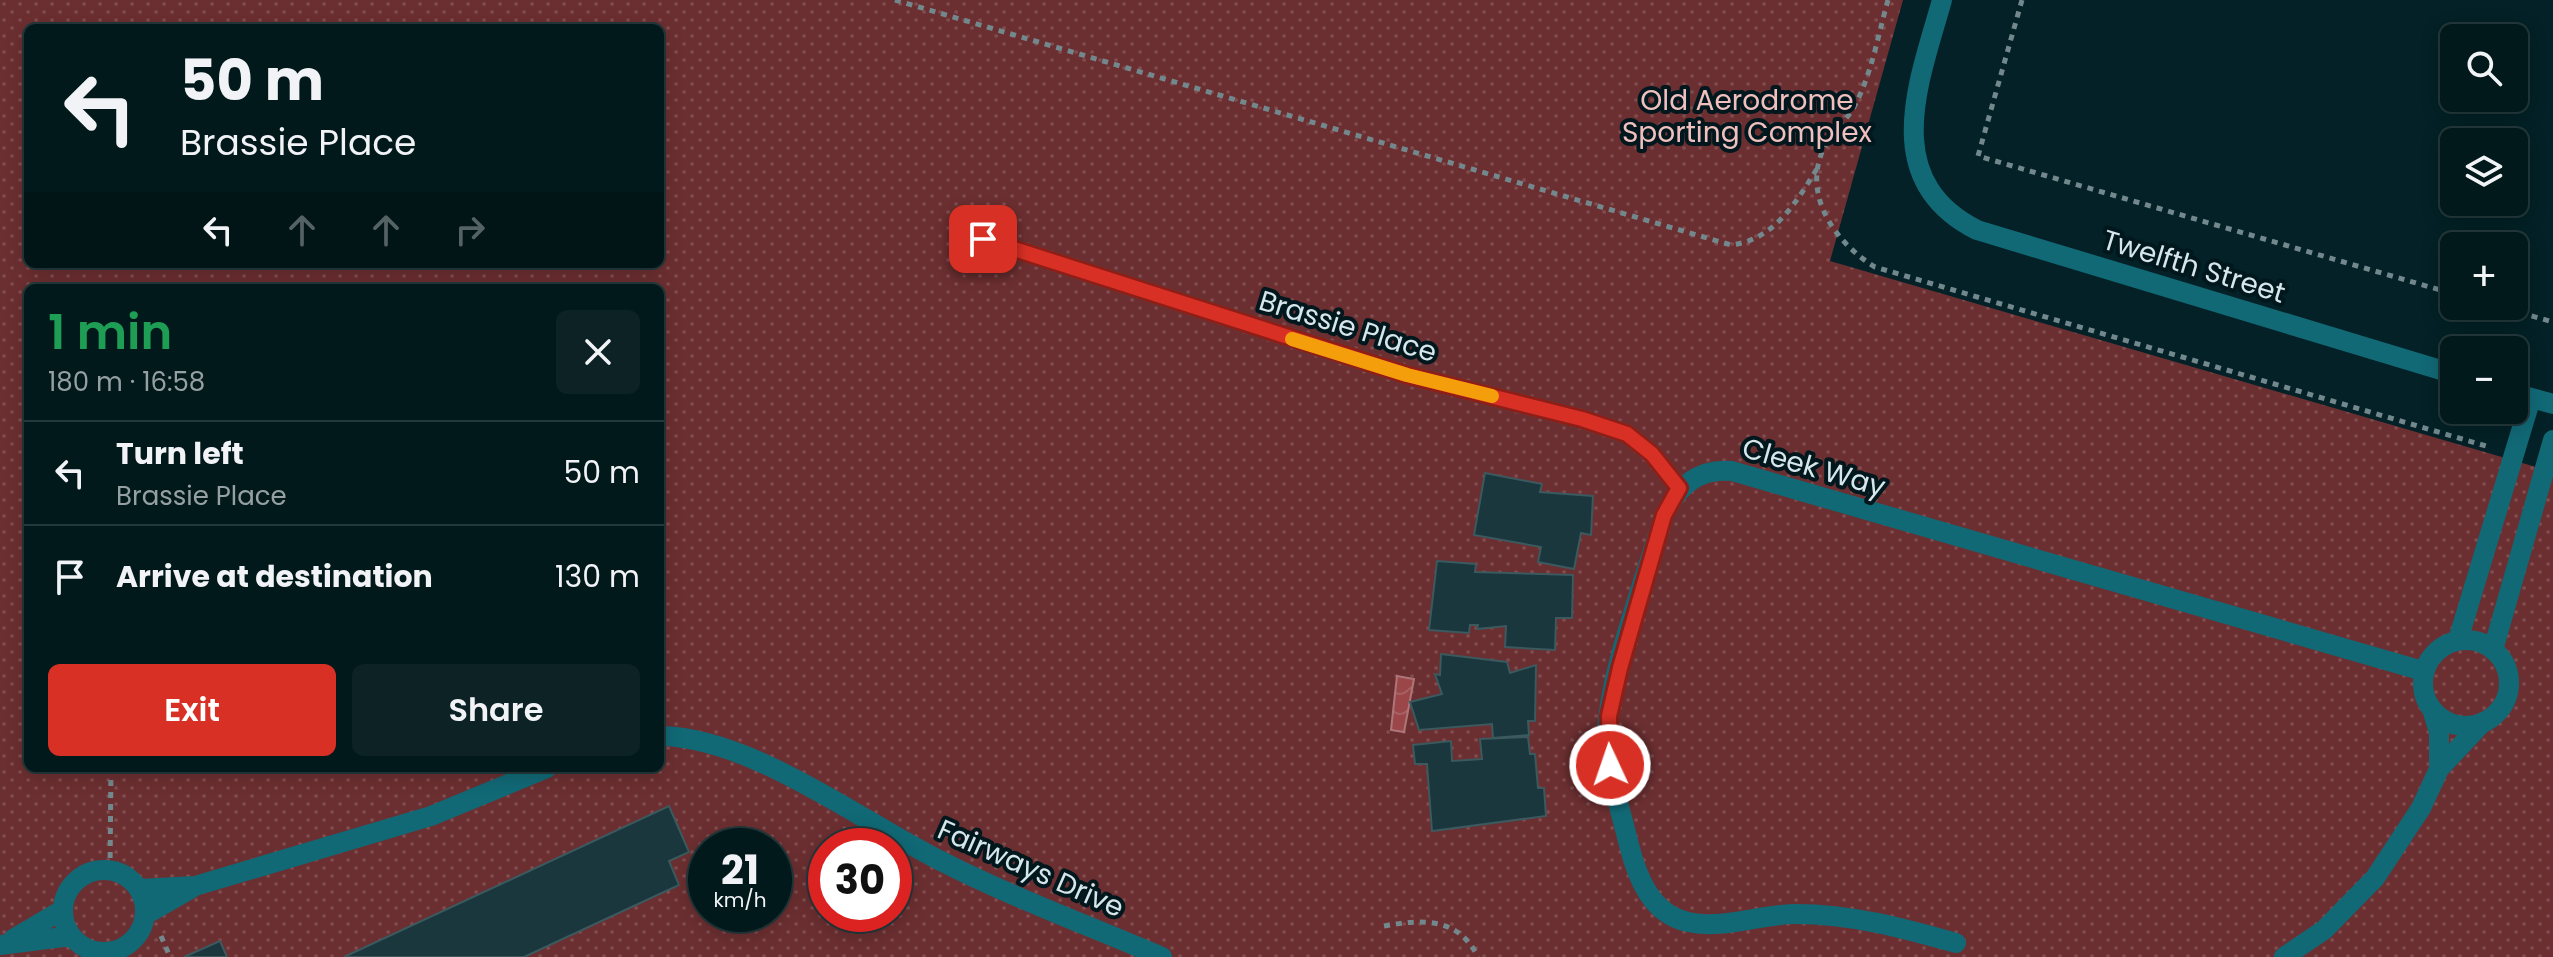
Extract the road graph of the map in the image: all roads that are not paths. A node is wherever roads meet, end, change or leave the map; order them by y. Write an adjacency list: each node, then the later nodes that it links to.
1 (1942, 0): 3 (street, Twelfth Street)
2 (983, 239): 8 (street, Brassie Place)
3 (2440, 370)
4 (2528, 396): 5 (street)
5 (2553, 404)
6 (2515, 424): 9 (street)
7 (2553, 440): 10 (street)
8 (1679, 488): 11 (street, Cleek Way); 22 (street)
9 (2458, 640): 10 (street); 11 (street)
10 (2493, 650): 13 (street)
11 (2423, 671): 12 (street)
12 (2432, 709): 13 (street); 15 (street)
13 (2483, 722): 15 (street)
14 (664, 736): 24 (street, Fairways Drive)
15 (2439, 769): 25 (street)
16 (537, 772): 17 (street)
17 (195, 886): 18 (street); 20 (street)
18 (139, 889): 19 (street); 20 (street)
19 (62, 910): 21 (street); 23 (street)
20 (145, 915): 21 (street)
21 (71, 936): 23 (street)
22 (1956, 943)
23 (3, 944)
24 (1162, 957)
25 (2284, 957)

